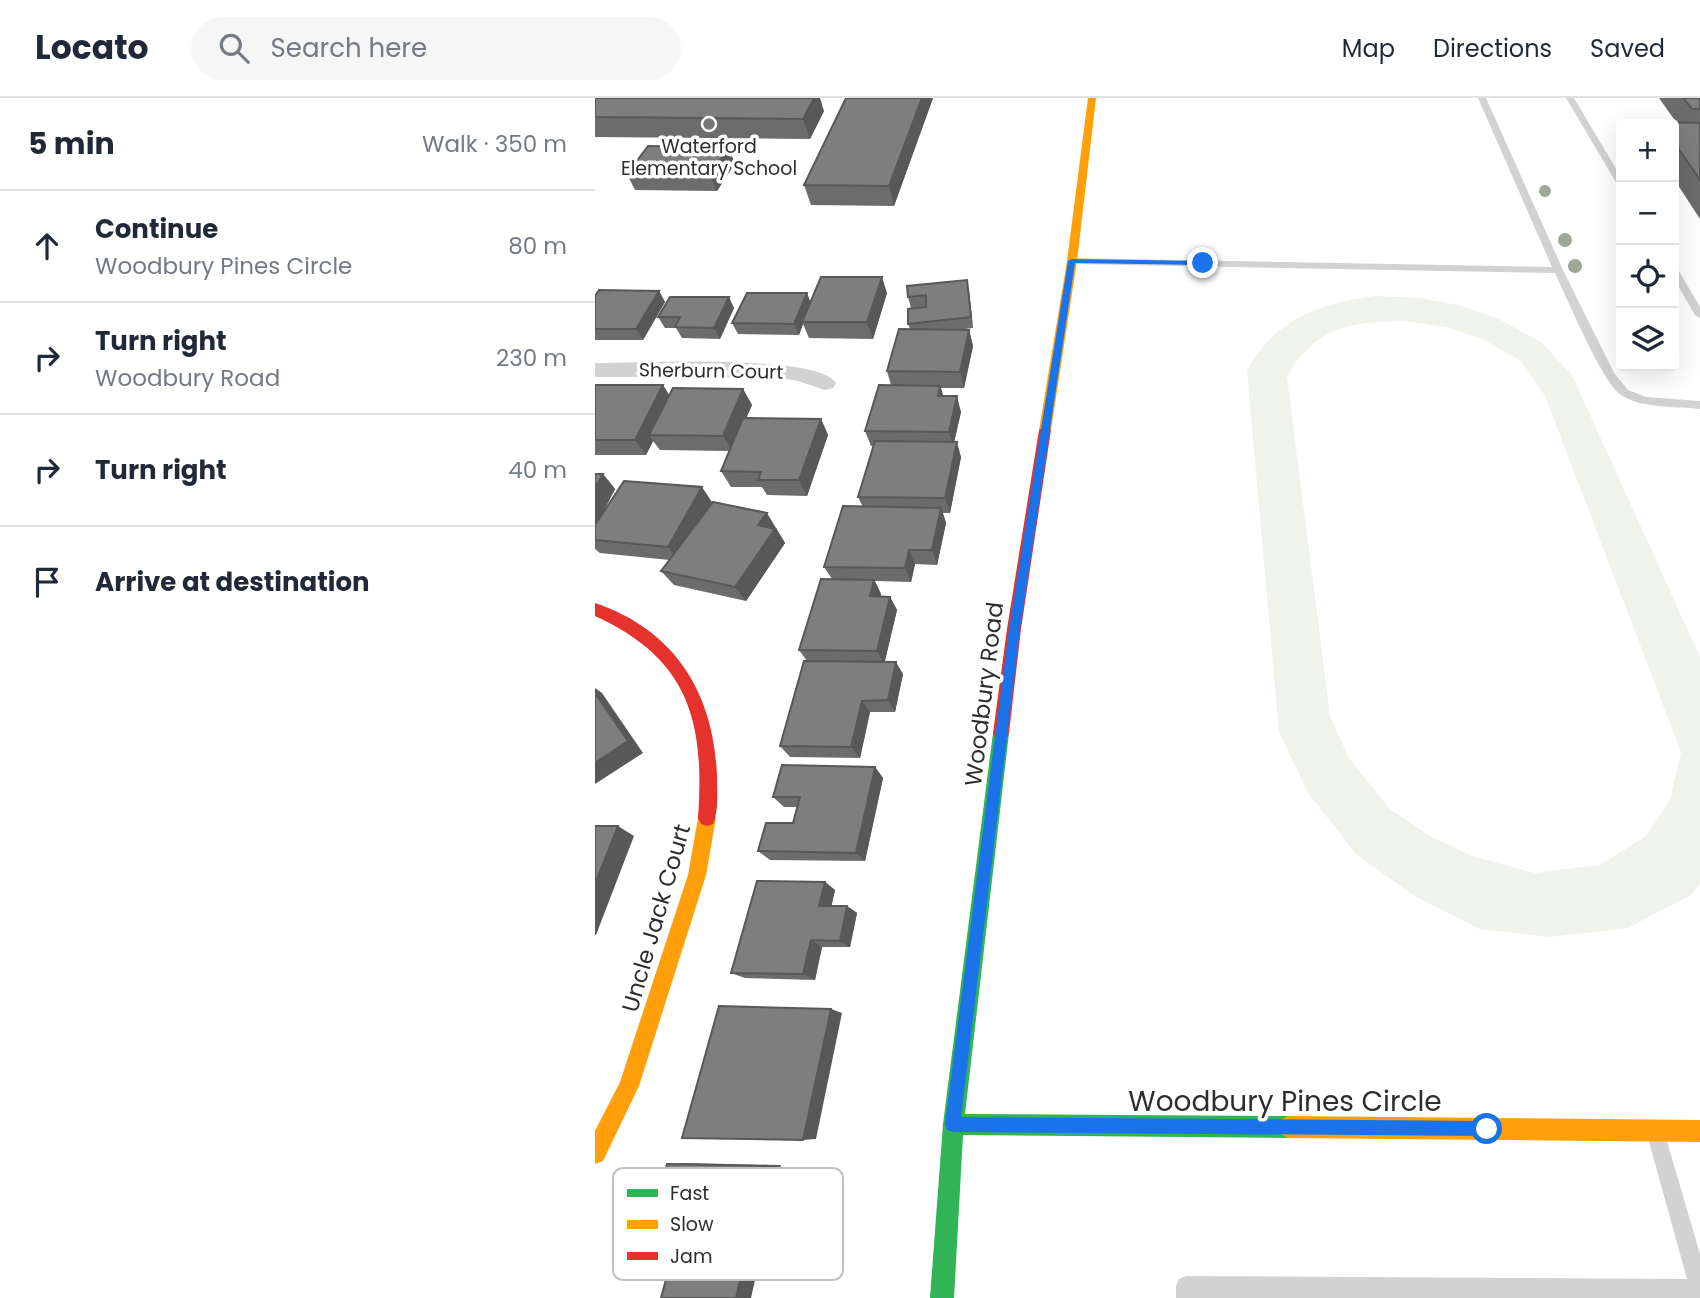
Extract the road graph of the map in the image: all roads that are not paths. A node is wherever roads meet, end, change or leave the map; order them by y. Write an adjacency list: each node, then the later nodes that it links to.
1 (1092, 98): 5 (street, Woodbury Road)
2 (1482, 98): 6 (lane)
3 (1570, 98): 4 (lane)
4 (1620, 182)
5 (1072, 261): 6 (lane); 13 (street, Woodbury Road)
6 (1558, 270): 11 (lane)
7 (1679, 279): 8 (lane)
8 (1700, 315)
9 (595, 370): 10 (street, Sherburn Court)
10 (825, 383)
11 (1695, 405)
12 (595, 609): 16 (street, Uncle Jack Court)
13 (953, 1124): 14 (street, Woodbury Pines Circle); 18 (street, Woodbury Road)
14 (1655, 1130): 15 (street, Woodbury Pines Circle); 17 (lane)
15 (1700, 1130)
16 (595, 1153)
17 (1700, 1289): 19 (lane)
18 (942, 1298)
19 (1186, 1298)

